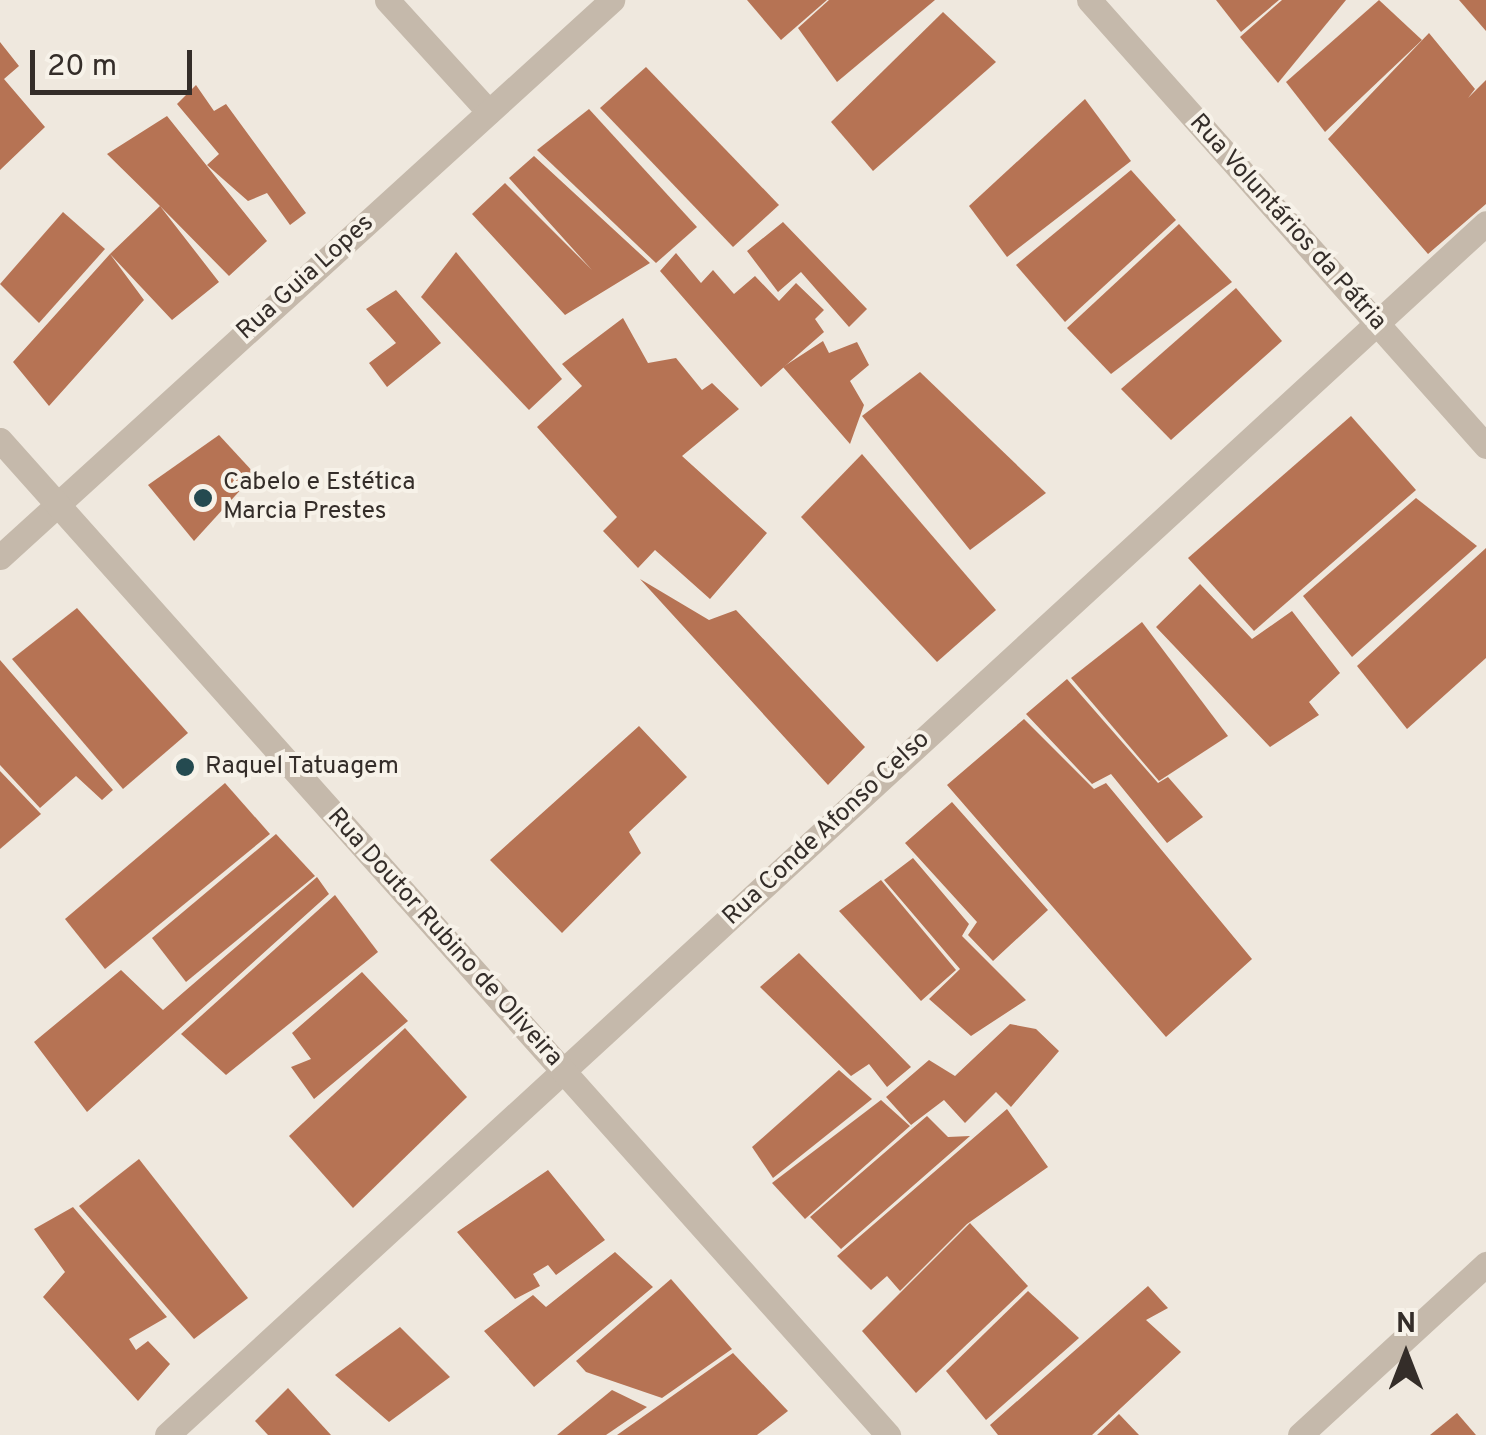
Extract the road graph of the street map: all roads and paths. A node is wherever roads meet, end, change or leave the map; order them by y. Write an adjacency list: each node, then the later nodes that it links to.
1 (387, 0): 4 (street)
2 (612, 0): 4 (street, Rua Guia Lopes)
3 (1089, 0): 6 (street, Rua Voluntários da Pátria)
4 (489, 112): 9 (street, Rua Guia Lopes)
5 (1486, 222): 6 (street, Rua Conde Afonso Celso)
6 (1376, 323): 8 (street, Rua Voluntários da Pátria); 11 (street, Rua Conde Afonso Celso)
7 (0, 440): 9 (street, Rua Doutor Rubino de Oliveira)
8 (1486, 446)
9 (58, 505): 10 (street, Rua Guia Lopes); 11 (street, Rua Doutor Rubino de Oliveira)
10 (0, 557)
11 (562, 1071): 13 (street, Rua Conde Afonso Celso); 14 (street, Rua Doutor Rubino de Oliveira)
12 (1486, 1264): 15 (street)
13 (167, 1435)
14 (888, 1435)
15 (1300, 1435)

